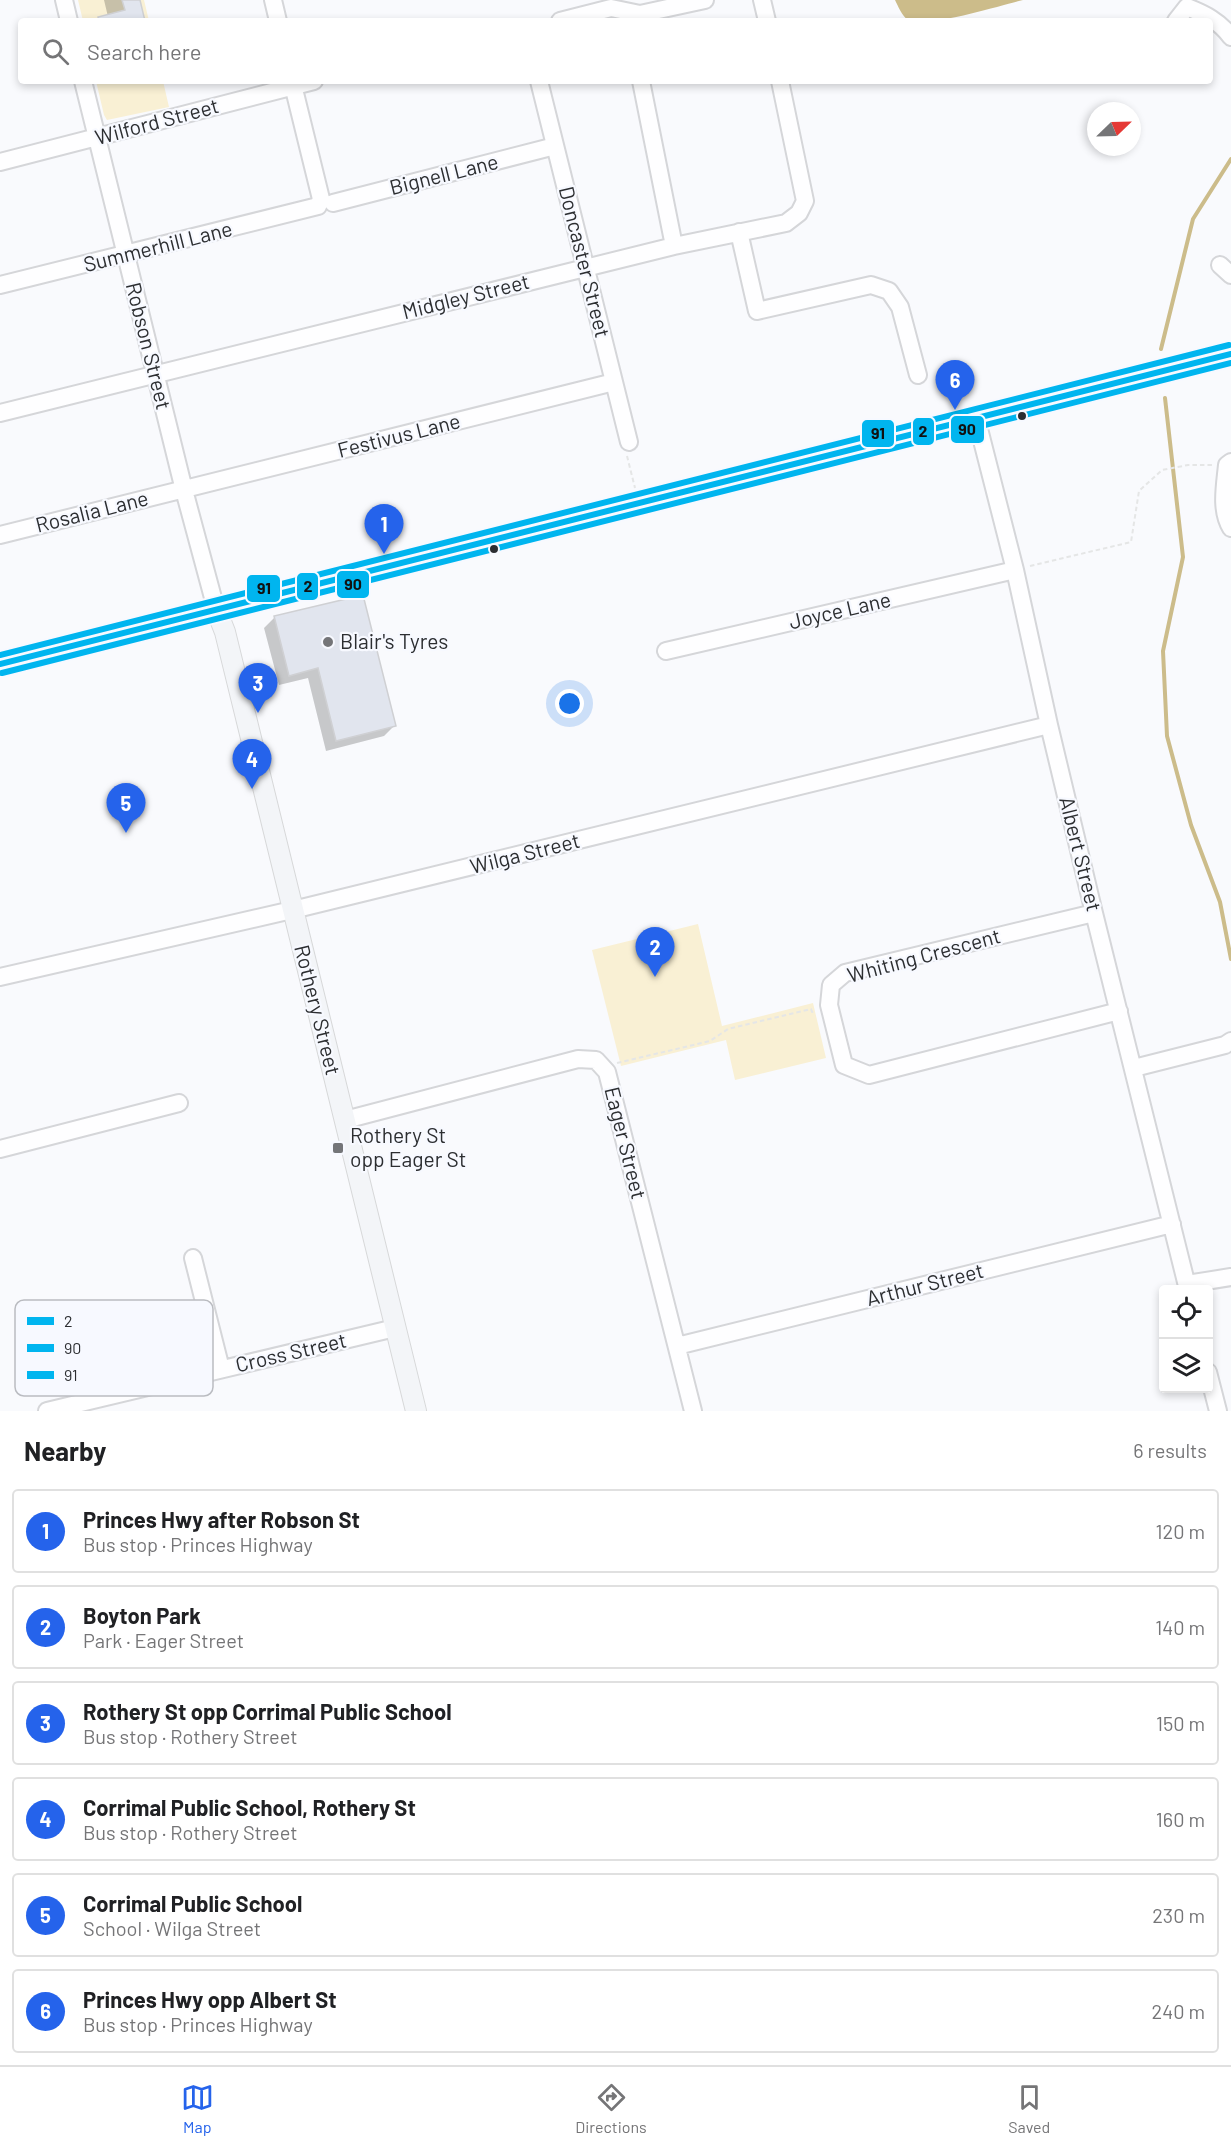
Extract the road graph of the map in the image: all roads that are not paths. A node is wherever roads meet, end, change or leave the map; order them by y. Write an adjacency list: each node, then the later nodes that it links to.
1 (64, 0): 6 (street)
2 (273, 0): 7 (street)
3 (705, 0): 5 (street)
4 (762, 0): 9 (street)
5 (620, 10): 8 (street)
6 (68, 18)
7 (277, 18)
8 (576, 18)
9 (766, 18)
10 (1178, 18): 11 (street)
11 (1211, 18)
12 (1213, 19): 13 (street)
13 (1231, 37)
14 (84, 84): 20 (street, Robson Street)
15 (289, 84): 20 (street, Wilford Street)
16 (293, 84): 26 (street, Summerhill Lane)
17 (540, 84): 21 (street, Doncaster Street)
18 (642, 84): 25 (street)
19 (781, 84): 24 (street, Midgley Street)
20 (97, 138): 22 (street, Wilford Street); 26 (street, Robson Street)
21 (555, 146): 23 (street, Bignell Lane); 27 (street, Doncaster Street)
22 (0, 162)
23 (333, 203)
24 (739, 232): 25 (street, Midgley Street); 31 (street)
25 (674, 246): 27 (street, Midgley Street)
26 (126, 255): 28 (street, Summerhill Lane); 30 (street, Robson Street)
27 (586, 267): 30 (street, Midgley Street); 32 (street, Doncaster Street)
28 (0, 285)
29 (1231, 354): 34 (main road)
30 (155, 375): 33 (street, Midgley Street); 37 (street, Robson Street)
31 (918, 375)
32 (614, 382): 35 (street, Doncaster Street); 37 (street, Festivus Lane)
33 (0, 413)
34 (976, 417): 40 (street, Albert Street); 41 (main road)
35 (626, 445)
36 (1229, 464): 38 (street)
37 (184, 490): 39 (street, Rosalia Lane); 41 (street, Robson Street)
38 (1231, 528)
39 (0, 535)
40 (1015, 570): 42 (street, Joyce Lane); 44 (street, Albert Street)
41 (216, 609): 43 (main road); 45 (main road, Rothery Street)
42 (666, 651)
43 (0, 664)
44 (1049, 726): 45 (street, Wilga Street); 46 (street, Albert Street)
45 (293, 910): 47 (street, Wilga Street); 52 (main road, Rothery Street)
46 (1094, 913): 48 (street, Albert Street); 48 (street, Whiting Crescent)
47 (0, 977)
48 (1119, 1011): 50 (street, Albert Street)
49 (1231, 1041): 50 (street)
50 (1134, 1068): 54 (street, Albert Street)
51 (180, 1103): 53 (street)
52 (345, 1120): 60 (main road, Rothery Street); 62 (street, Eager Street)
53 (0, 1149)
54 (1172, 1224): 57 (street, Albert Street); 62 (street, Arthur Street)
55 (193, 1258): 59 (street)
56 (1231, 1277): 58 (street)
57 (1187, 1285)
58 (1197, 1285)
59 (204, 1300)
60 (395, 1328): 63 (street, Cross Street); 68 (main road, Rothery Street)
61 (213, 1338): 63 (street)
62 (677, 1346): 69 (street, Eager Street)
63 (221, 1370): 64 (street, Cross Street)
64 (213, 1372)
65 (1213, 1389): 70 (street)
66 (111, 1396): 67 (street, Cross Street)
67 (47, 1411)
68 (416, 1411)
69 (693, 1411)
70 (1218, 1411)

